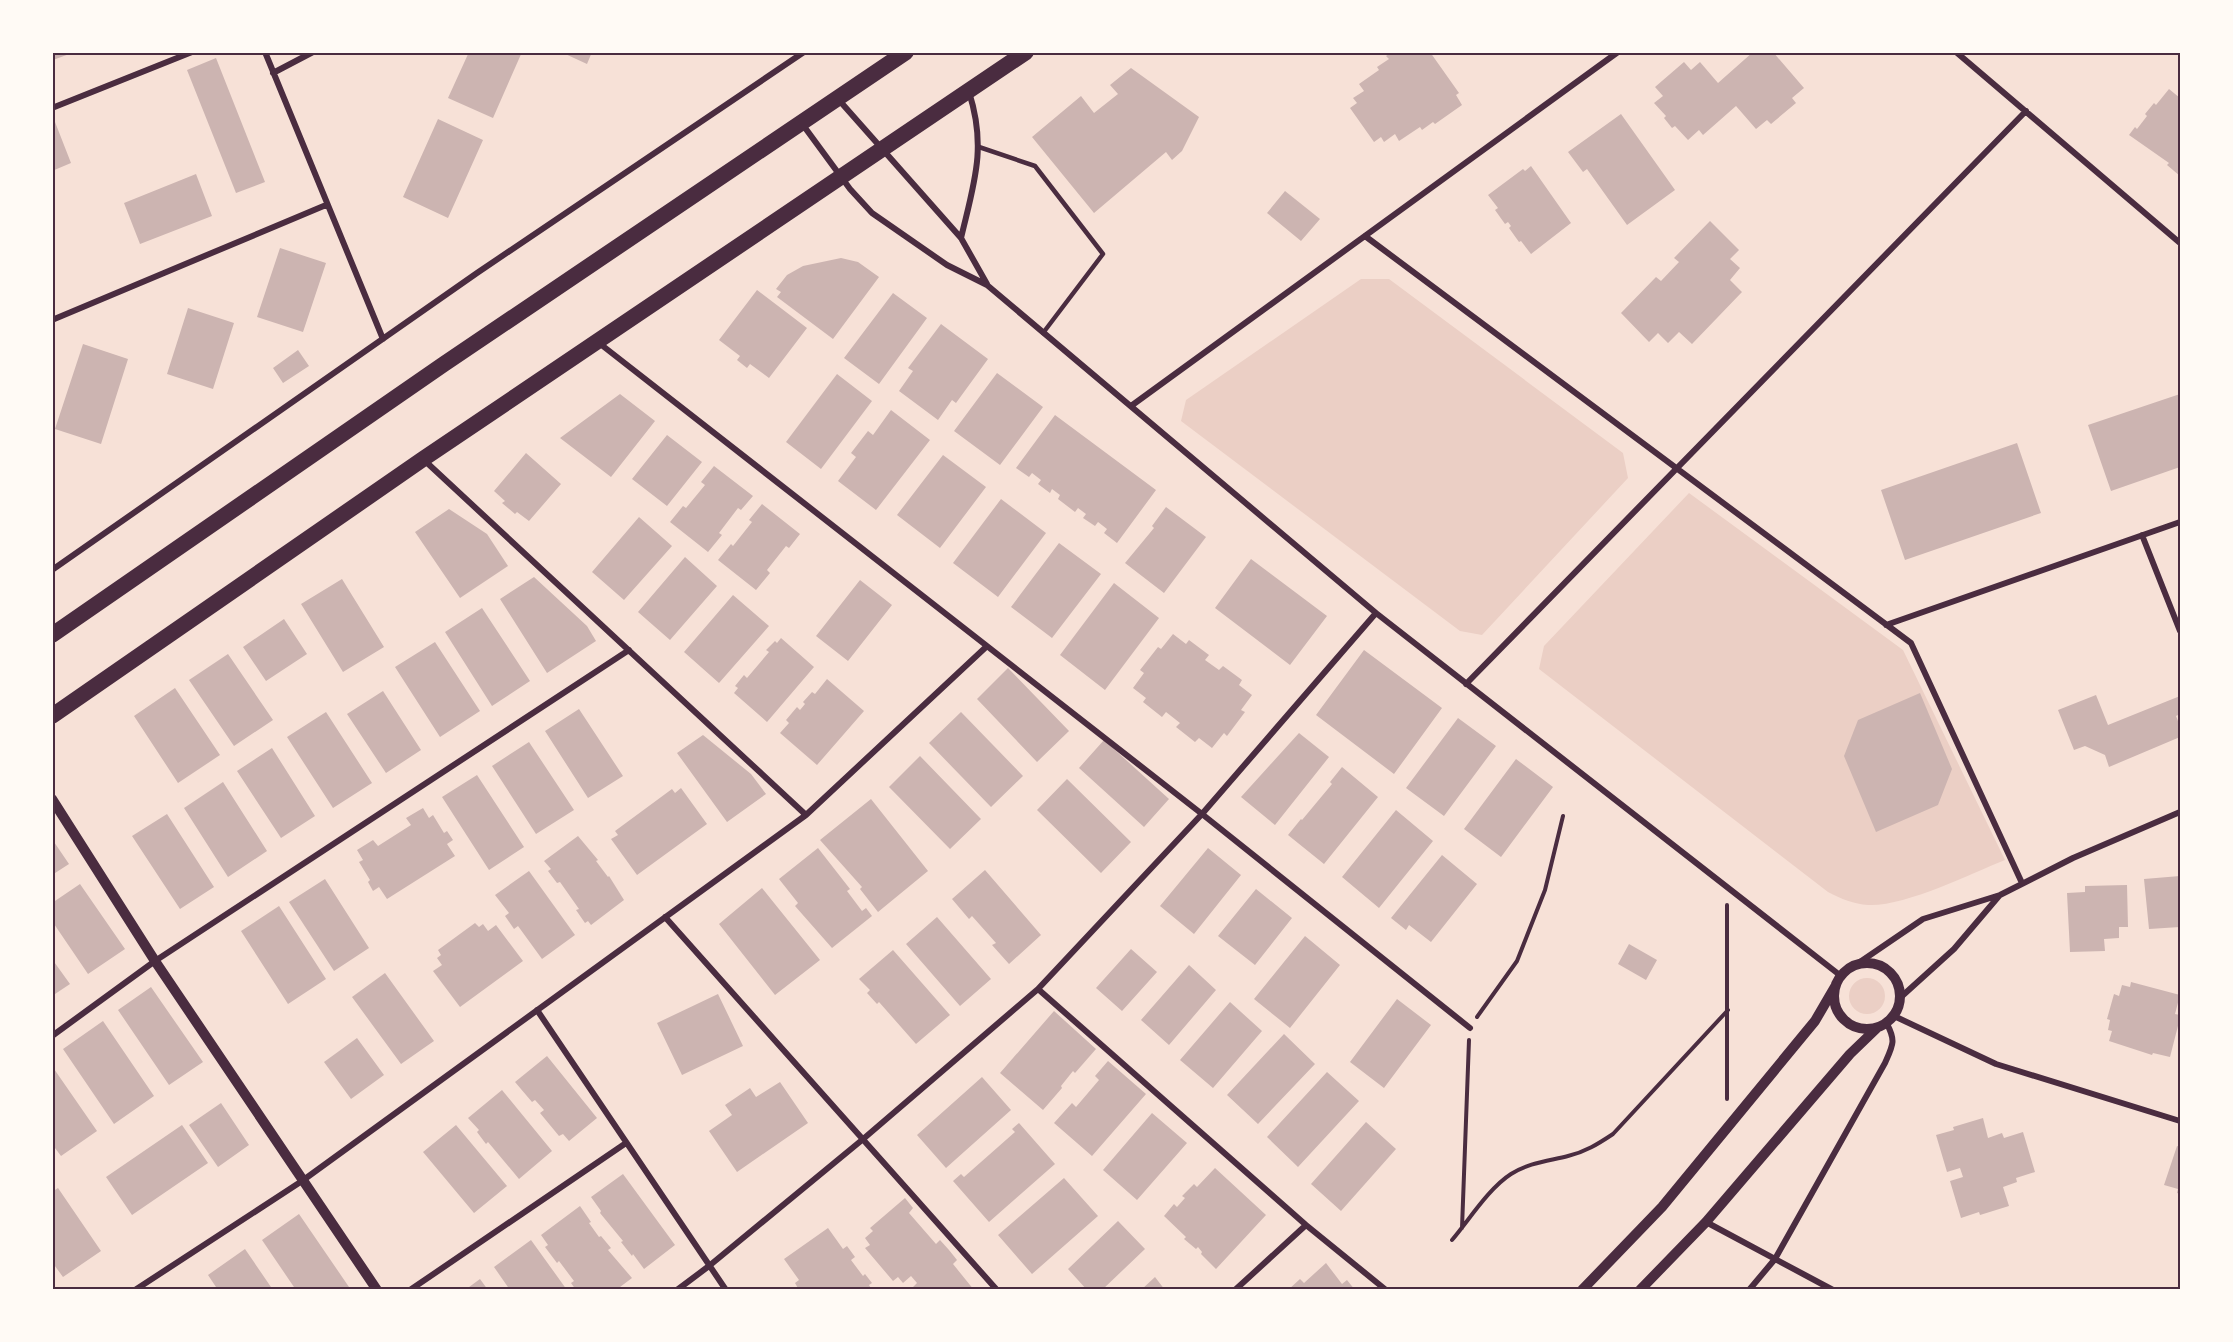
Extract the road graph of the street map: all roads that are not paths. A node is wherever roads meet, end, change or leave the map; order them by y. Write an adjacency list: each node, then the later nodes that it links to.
1 (192, 52): 12 (street)
2 (265, 52): 9 (street)
3 (313, 52): 9 (street)
4 (804, 52): 25 (street)
5 (906, 52): 11 (highway)
6 (1026, 52): 10 (highway)
7 (1617, 52): 19 (street)
8 (1956, 52): 13 (street)
9 (273, 73): 18 (street)
10 (969, 91): 15 (street); 16 (highway)
11 (837, 98): 14 (highway); 16 (street)
12 (52, 108)
13 (2026, 111): 21 (street); 29 (street)
14 (801, 122): 17 (street); 36 (highway)
15 (979, 147): 20 (street); 24 (lane)
16 (882, 150): 17 (highway); 20 (street)
17 (842, 178): 22 (street); 26 (highway)
18 (326, 205): 23 (street); 25 (street)
19 (1365, 236): 27 (street); 29 (street)
20 (961, 238): 22 (street)
21 (2181, 243)
22 (987, 285): 24 (street)
23 (52, 320)
24 (1043, 333): 27 (street)
25 (383, 339): 32 (street)
26 (599, 342): 28 (highway); 37 (street)
27 (1131, 406): 33 (street)
28 (423, 459): 38 (street); 40 (highway)
29 (1676, 470): 34 (street); 39 (street)
30 (2181, 522): 31 (street)
31 (2142, 535): 34 (street); 35 (street)
32 (52, 570)
33 (1376, 613): 39 (street); 44 (street)
34 (1886, 625): 45 (street)
35 (2181, 631)
36 (52, 635)
37 (986, 647): 43 (street); 44 (street)
38 (629, 650): 43 (street); 48 (street)
39 (1466, 684): 50 (street)
40 (52, 716)
41 (52, 799): 48 (street)
42 (2181, 812): 45 (street)
43 (806, 814): 47 (street)
44 (1202, 814): 51 (street); 55 (street)
45 (2022, 883): 46 (street)
46 (2000, 895): 49 (street); 52 (street)
47 (665, 917): 53 (street); 58 (street)
48 (155, 962): 56 (street); 60 (street)
49 (1857, 964): 50 (street); 52 (street)
50 (1838, 981): 54 (street); 73 (street)
51 (1038, 989): 58 (street); 62 (street)
52 (1901, 997): 54 (street)
53 (537, 1010): 59 (street); 60 (street)
54 (1886, 1023): 57 (street); 61 (street); 63 (street)
55 (1470, 1028)
56 (52, 1036)
57 (2181, 1121)
58 (862, 1140): 64 (street); 70 (street)
59 (626, 1143): 64 (street); 67 (street)
60 (302, 1181): 65 (street); 66 (street)
61 (1706, 1221): 63 (street); 74 (street)
62 (1305, 1225): 71 (street); 72 (street)
63 (1775, 1258): 75 (street); 76 (street)
64 (709, 1266): 68 (street); 69 (street)
65 (135, 1290)
66 (377, 1290)
67 (410, 1290)
68 (677, 1290)
69 (726, 1290)
70 (997, 1290)
71 (1235, 1290)
72 (1386, 1290)
73 (1582, 1290)
74 (1640, 1290)
75 (1749, 1290)
76 (1833, 1290)

